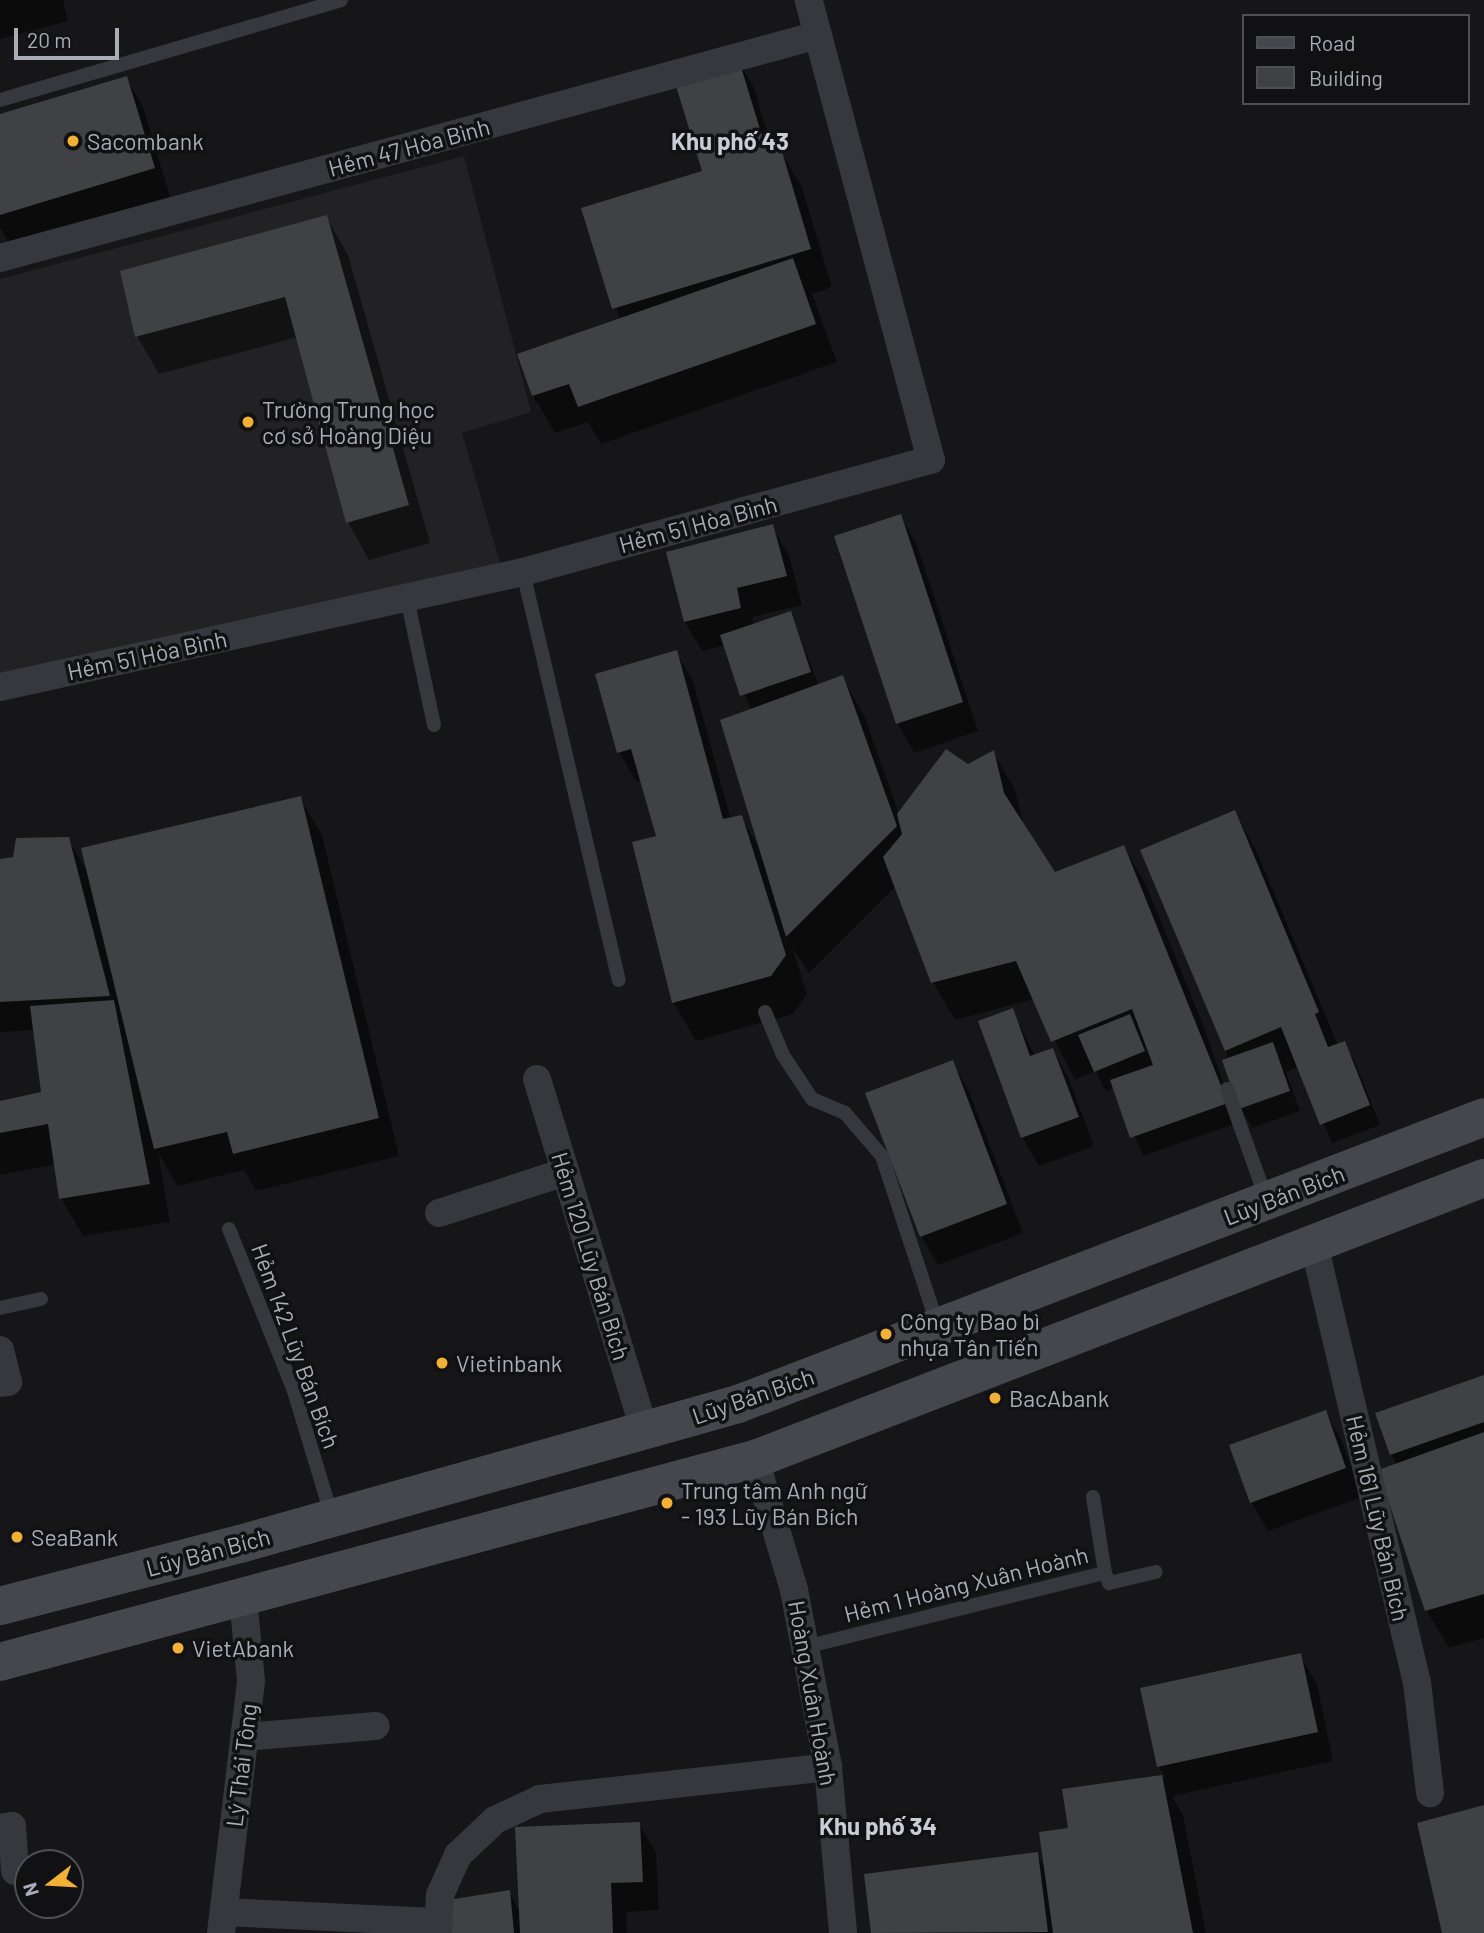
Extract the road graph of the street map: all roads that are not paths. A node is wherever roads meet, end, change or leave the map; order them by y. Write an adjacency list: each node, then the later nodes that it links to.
1 (341, 0): 4 (lane)
2 (809, 0): 3 (street, Hẻm 51 Hòa Bình)
3 (818, 36): 5 (street, Hẻm 47 Hòa Bình); 6 (street, Hẻm 51 Hòa Bình)
4 (0, 100)
5 (0, 258)
6 (523, 572): 7 (street, Hẻm 51 Hòa Bình); 10 (lane)
7 (407, 598): 8 (street, Hẻm 51 Hòa Bình); 9 (lane)
8 (0, 687)
9 (434, 725)
10 (619, 980)
11 (765, 1012): 23 (lane)
12 (537, 1079): 15 (street, Hẻm 120 Lũy Bán Bích)
13 (1227, 1089): 17 (lane)
14 (1484, 1117): 17 (main road, Lũy Bán Bích)
15 (565, 1172): 18 (street); 26 (street, Hẻm 120 Lũy Bán Bích)
16 (1484, 1178): 20 (main road)
17 (1268, 1202): 23 (main road, Lũy Bán Bích)
18 (439, 1213)
19 (229, 1229): 29 (lane, Hẻm 142 Lũy Bán Bích)
20 (1314, 1244): 27 (main road); 39 (street, Hẻm 161 Lũy Bán Bích)
21 (41, 1299): 22 (lane)
22 (0, 1308)
23 (938, 1328): 26 (main road, Lũy Bán Bích)
24 (0, 1350): 25 (street)
25 (0, 1383)
26 (645, 1433): 29 (main road, Lũy Bán Bích)
27 (755, 1459): 32 (main road); 34 (street, Hoàng Xuân Hoành)
28 (1093, 1497): 31 (lane, Hẻm 1 Hoàng Xuân Hoành)
29 (332, 1518): 33 (main road, Lũy Bán Bích)
30 (1156, 1572): 31 (lane)
31 (1105, 1573): 34 (lane, Hẻm 1 Hoàng Xuân Hoành)
32 (243, 1598): 35 (main road); 37 (street, Lý Thái Tông)
33 (0, 1606)
34 (805, 1647): 38 (street, Hoàng Xuân Hoành)
35 (0, 1662)
36 (376, 1726): 37 (street)
37 (244, 1737): 42 (street, Lý Thái Tông)
38 (828, 1767): 43 (street); 44 (street, Hoàng Xuân Hoành)
39 (1430, 1793)
40 (0, 1828): 41 (street)
41 (14, 1856)
42 (222, 1923): 43 (street)
43 (439, 1928)
44 (843, 1933)

